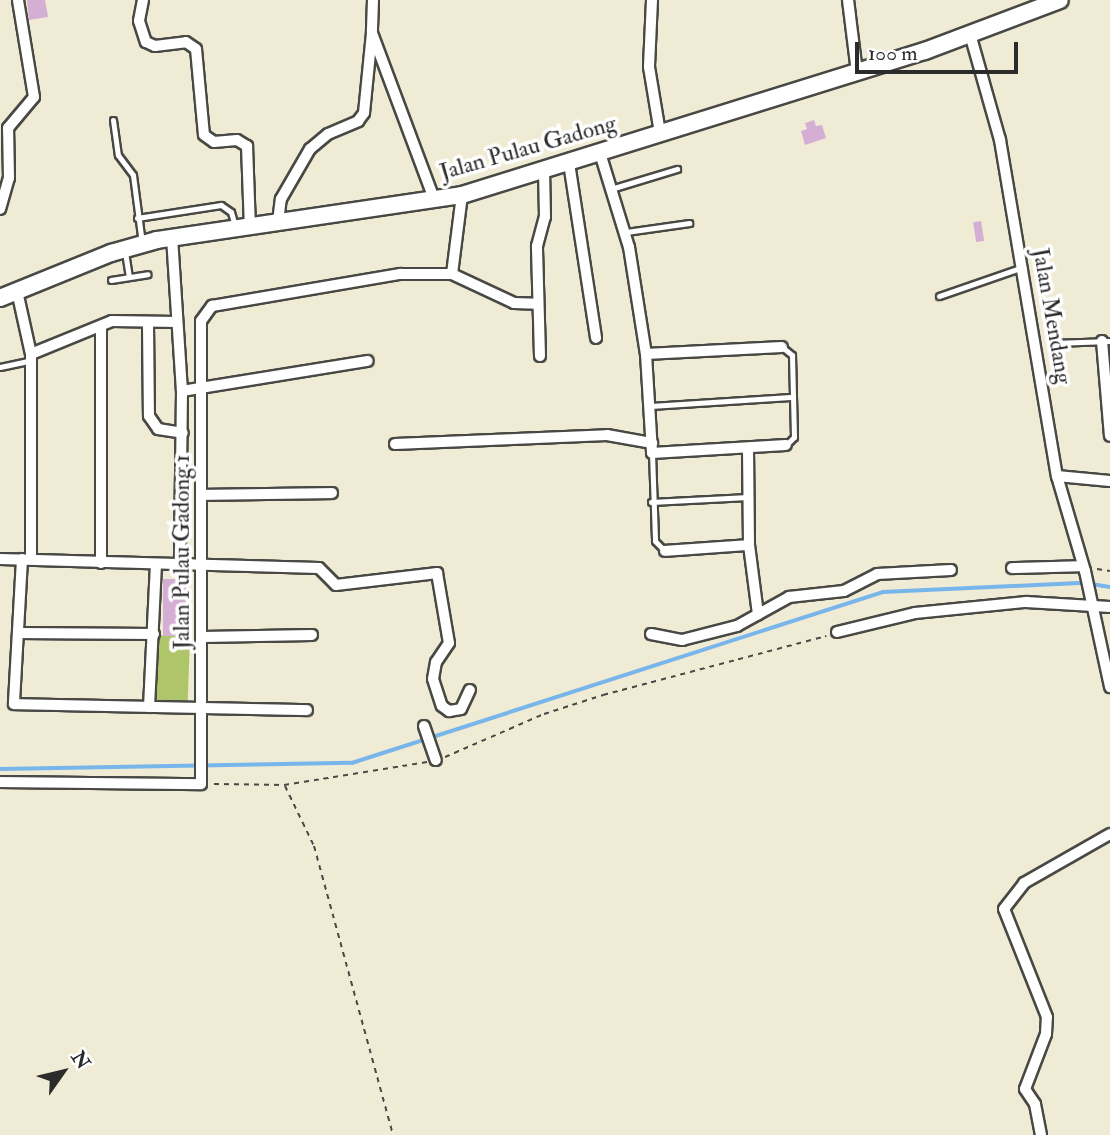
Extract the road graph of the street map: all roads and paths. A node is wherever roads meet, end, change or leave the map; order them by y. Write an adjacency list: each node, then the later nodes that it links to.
1 (18, 0): 19 (street)
2 (143, 0): 23 (street)
3 (373, 0): 7 (street)
4 (652, 0): 11 (street)
5 (848, 0): 9 (street)
6 (1060, 0): 8 (main road, Jalan Pulau Gadong)
7 (372, 33): 18 (street); 21 (street)
8 (970, 34): 9 (main road, Jalan Pulau Gadong); 28 (street, Jalan Mendang)
9 (857, 72): 11 (main road, Jalan Pulau Gadong)
10 (113, 120): 20 (lane)
11 (660, 133): 12 (main road, Jalan Pulau Gadong)
12 (600, 153): 13 (main road, Jalan Pulau Gadong); 16 (street)
13 (569, 163): 15 (main road, Jalan Pulau Gadong); 40 (street)
14 (677, 169): 16 (lane)
15 (544, 170): 17 (main road, Jalan Pulau Gadong); 36 (street)
16 (614, 188): 24 (street)
17 (462, 195): 18 (main road, Jalan Pulau Gadong); 30 (street)
18 (434, 199): 21 (main road, Jalan Pulau Gadong)
19 (0, 209)
20 (137, 218): 23 (lane); 26 (lane)
21 (278, 222): 23 (main road, Jalan Pulau Gadong)
22 (690, 223): 24 (lane)
23 (242, 227): 25 (main road, Jalan Pulau Gadong)
24 (626, 232): 44 (street)
25 (172, 237): 26 (main road, Jalan Pulau Gadong); 37 (street)
26 (142, 243): 27 (main road, Jalan Pulau Gadong)
27 (124, 249): 31 (lane); 33 (main road, Jalan Pulau Gadong)
28 (1023, 267): 34 (lane); 59 (street, Jalan Mendang)
29 (148, 274): 31 (lane)
30 (452, 274): 36 (street); 49 (street, Jalan Pulau Gadong 1)
31 (129, 277): 32 (lane)
32 (111, 280)
33 (17, 291): 35 (main road, Jalan Pulau Gadong); 46 (street)
34 (939, 296)
35 (0, 298)
36 (537, 304): 45 (street)
37 (177, 322): 38 (street); 50 (street)
38 (148, 325): 39 (street); 53 (street, Jalan Pulau Gadong 1)
39 (101, 326): 46 (street); 69 (street)
40 (596, 338)
41 (1106, 341): 42 (lane); 54 (street)
42 (1053, 343)
43 (782, 347): 44 (street); 51 (lane)
44 (646, 354): 52 (street)
45 (540, 356)
46 (30, 357): 48 (lane); 68 (street)
47 (368, 361): 49 (street)
48 (0, 367)
49 (203, 389): 50 (street); 62 (street, Jalan Pulau Gadong 1)
50 (182, 391): 53 (street)
51 (792, 397): 52 (lane); 56 (lane)
52 (649, 406): 57 (street)
53 (183, 433): 71 (street)
54 (1110, 436)
55 (396, 444): 57 (street)
56 (786, 445): 58 (street)
57 (652, 448): 58 (street); 64 (lane)
58 (748, 449): 63 (street)
59 (1057, 476): 60 (street); 74 (street, Jalan Mendang)
60 (1110, 481)
61 (332, 493): 62 (street)
62 (202, 495): 72 (street, Jalan Pulau Gadong 1)
63 (748, 497): 64 (lane); 65 (street)
64 (651, 502): 66 (lane)
65 (749, 544): 66 (street); 78 (street)
66 (665, 551)
67 (0, 559): 68 (street)
68 (26, 559): 69 (street); 80 (street)
69 (101, 563): 70 (street)
70 (156, 565): 71 (street); 81 (street)
71 (180, 565): 72 (street)
72 (202, 566): 84 (street, Jalan Pulau Gadong 1); 86 (street)
73 (1012, 568): 74 (street)
74 (1084, 569): 76 (street, Jalan Mendang)
75 (951, 570): 78 (street)
76 (1092, 600): 77 (street); 79 (street); 85 (street, Jalan Mendang)
77 (1110, 607)
78 (758, 614): 82 (street)
79 (837, 632): 91 (path)
80 (19, 633): 81 (street); 87 (street)
81 (154, 634): 87 (street)
82 (651, 634)
83 (312, 635): 84 (street)
84 (203, 637): 88 (street, Jalan Pulau Gadong 1)
85 (1110, 687)
86 (470, 690)
87 (149, 707): 88 (street)
88 (202, 709): 89 (street); 92 (street, Jalan Pulau Gadong 1)
89 (307, 709)
90 (424, 726): 91 (street)
91 (435, 758): 94 (path)
92 (201, 781): 93 (street); 94 (path)
93 (0, 782)
94 (284, 785): 96 (path)
95 (1110, 834): 97 (street)
96 (393, 1135)
97 (1041, 1135)

